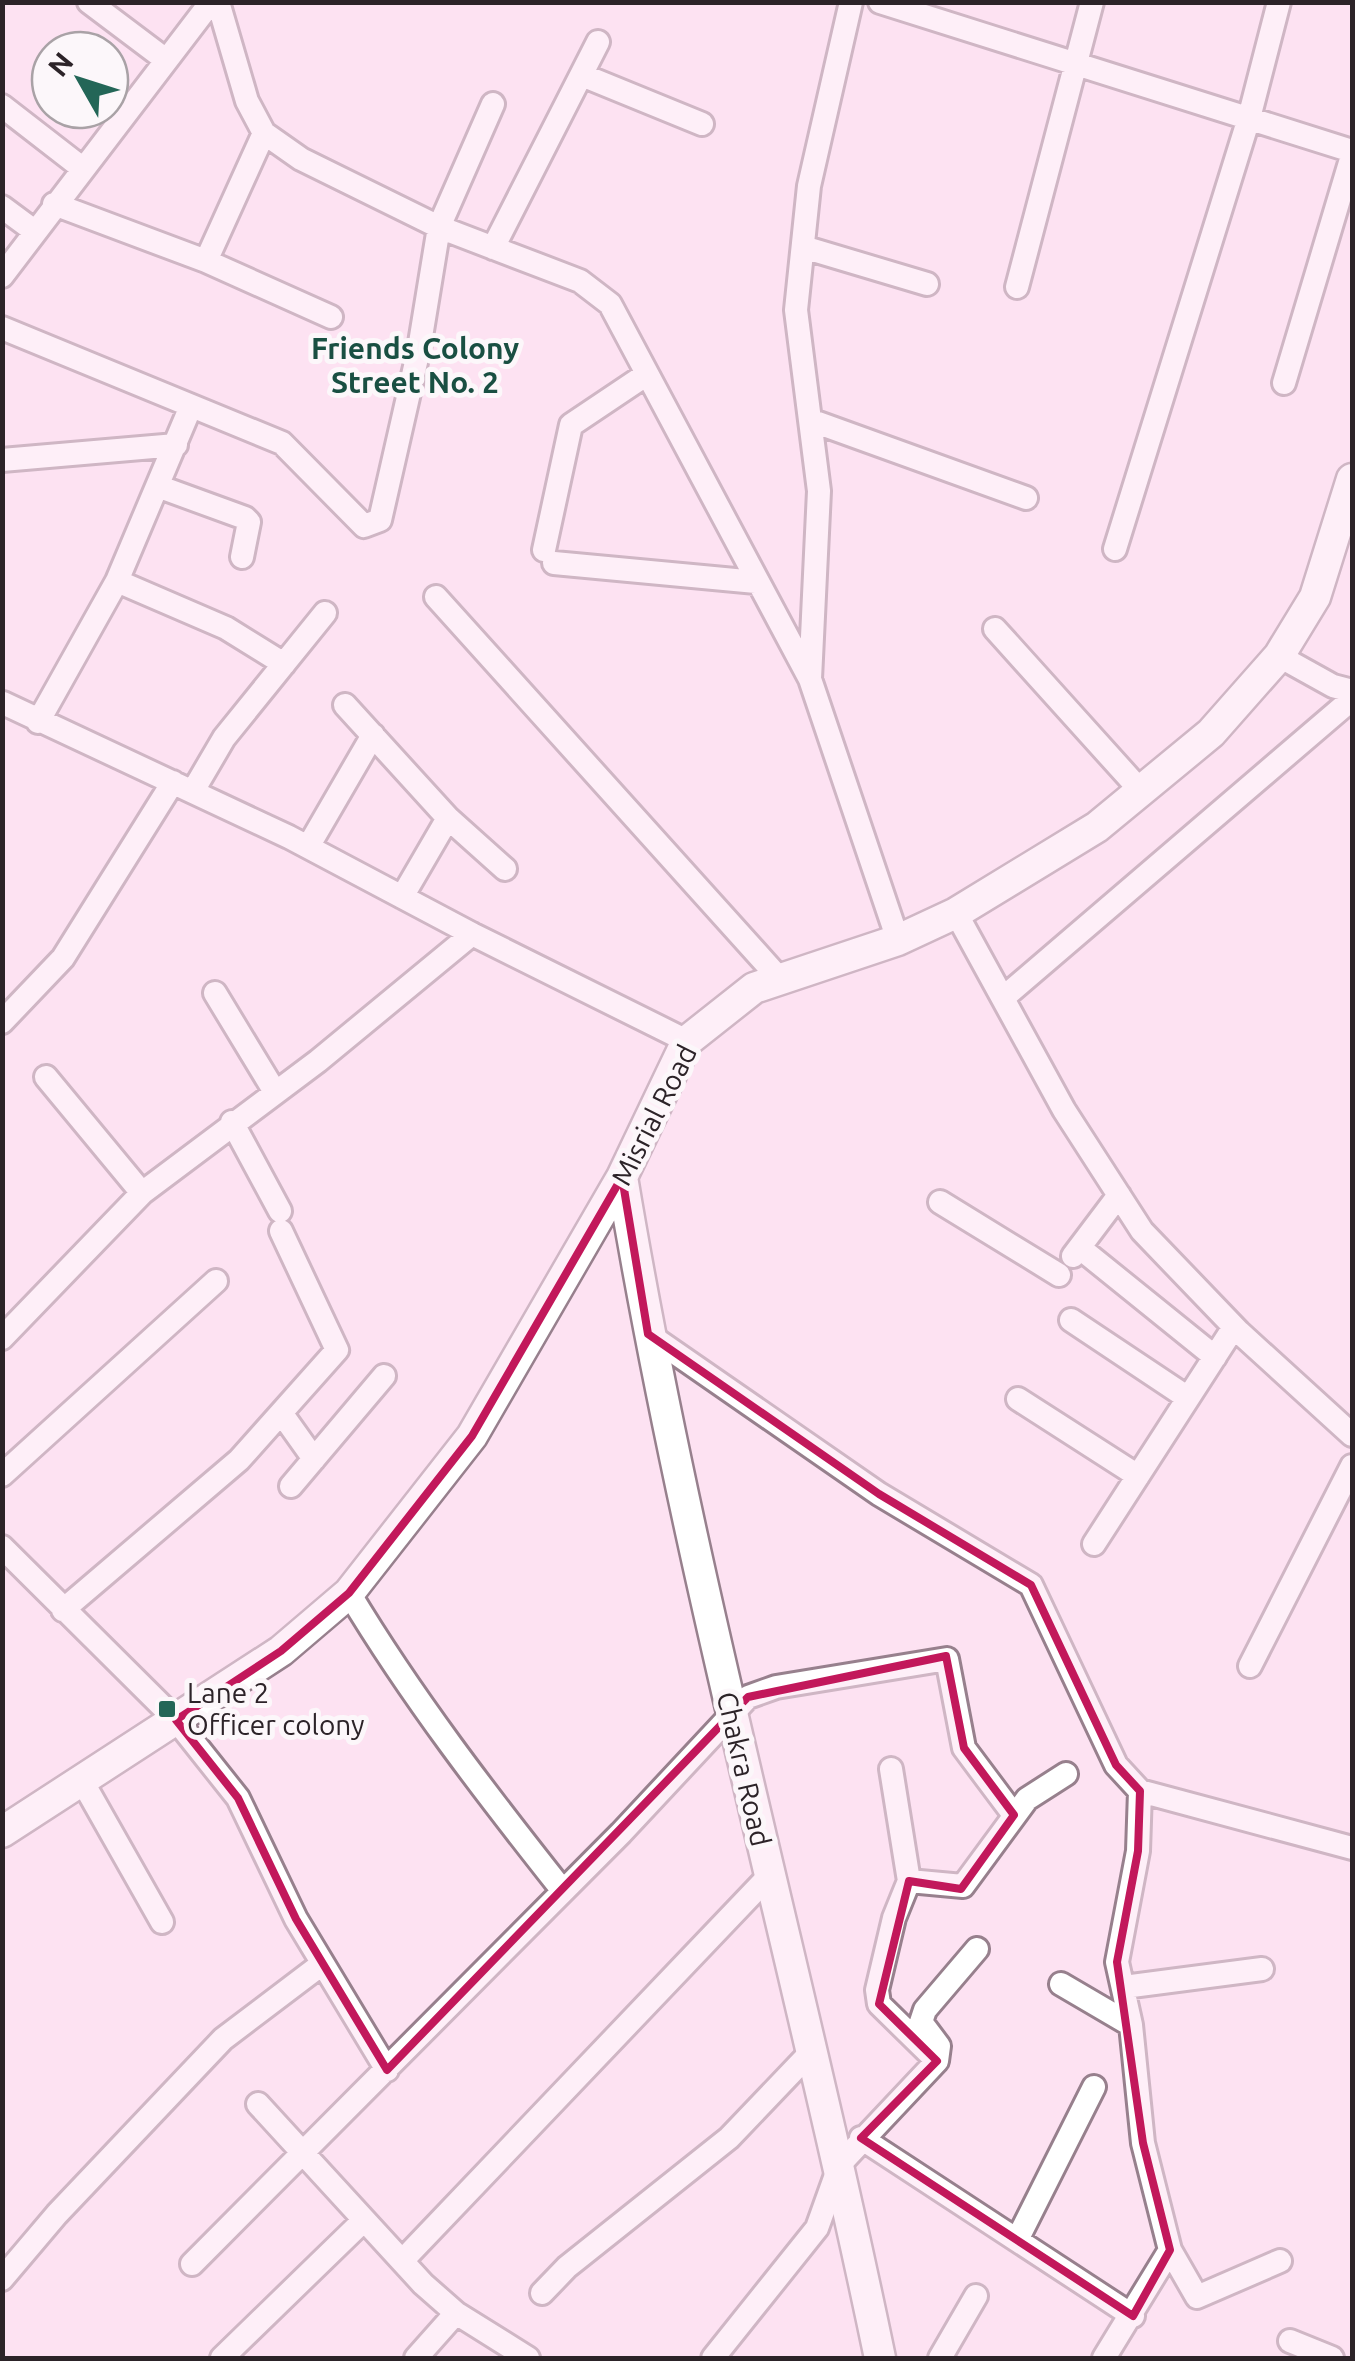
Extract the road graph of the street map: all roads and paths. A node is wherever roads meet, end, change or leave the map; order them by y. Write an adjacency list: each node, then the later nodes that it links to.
1 (89, 2): 9 (street)
2 (215, 2): 9 (street); 16 (street)
3 (851, 2): 23 (street)
4 (880, 2): 7 (street)
5 (1092, 2): 10 (street)
6 (1279, 2): 14 (street)
7 (934, 12): 10 (street)
8 (598, 42): 11 (street)
9 (166, 60): 18 (street)
10 (1076, 63): 14 (street); 28 (street)
11 (582, 75): 15 (street); 24 (street)
12 (492, 104): 21 (street)
13 (2, 106): 18 (street)
14 (1249, 118): 17 (street); 40 (street)
15 (702, 124)
16 (264, 133): 21 (street); 25 (street)
17 (1352, 154): 32 (street)
18 (82, 168): 19 (street)
19 (54, 204): 22 (street); 25 (street)
20 (2, 207): 22 (street)
21 (438, 227): 24 (street); 33 (street)
22 (33, 230): 26 (street)
23 (802, 247): 27 (street); 34 (street)
24 (493, 248): 31 (street)
25 (206, 261): 29 (street)
26 (2, 276)
27 (927, 284)
28 (1018, 288)
29 (331, 316)
30 (2, 328): 33 (street)
31 (646, 374): 43 (street); 43 (street)
32 (1284, 384)
33 (192, 406): 35 (street)
34 (810, 420): 39 (street); 49 (street)
35 (176, 444): 36 (street); 38 (street)
36 (2, 460)
37 (1352, 479): 47 (main road, Misrial Road)
38 (160, 486): 41 (street); 42 (street)
39 (1026, 498)
40 (1114, 549)
41 (242, 557)
42 (117, 581): 48 (street); 54 (street)
43 (756, 582): 49 (street)
44 (436, 597): 65 (street)
45 (325, 613): 48 (street)
46 (996, 629): 57 (street)
47 (1279, 656): 50 (street); 57 (main road, Misrial Road)
48 (284, 664): 56 (street)
49 (810, 679): 64 (street)
50 (1352, 691)
51 (1352, 699): 67 (street)
52 (2, 703): 54 (street)
53 (345, 705): 55 (street)
54 (38, 722): 56 (street)
55 (374, 736): 58 (street); 59 (street)
56 (183, 787): 59 (street); 68 (street)
57 (1141, 791): 62 (main road, Misrial Road)
58 (448, 818): 60 (street); 61 (street)
59 (308, 847): 61 (street)
60 (505, 868)
61 (402, 897): 63 (street)
62 (956, 913): 64 (main road, Misrial Road); 67 (street)
63 (472, 934): 69 (street); 71 (street)
64 (898, 940): 65 (main road, Misrial Road)
65 (780, 979): 69 (main road, Misrial Road)
66 (215, 993): 71 (street)
67 (1003, 998): 75 (street)
68 (2, 1022)
69 (688, 1040): 73 (main road, Misrial Road)
70 (46, 1077): 74 (street)
71 (275, 1092): 72 (street)
72 (232, 1122): 74 (street); 87 (street)
73 (622, 1177): 81 (main road, Chakra Road); 96 (main road, Misrial Road)
74 (142, 1193): 82 (street)
75 (1119, 1195): 77 (street); 80 (street)
76 (940, 1202): 77 (street)
77 (1080, 1248): 83 (street)
78 (216, 1281): 91 (street)
79 (1071, 1320): 85 (street)
80 (1234, 1328): 83 (street); 88 (street)
81 (648, 1334): 99 (main road, Chakra Road); 104 (street)
82 (2, 1338)
83 (1215, 1357): 85 (street)
84 (384, 1376): 89 (street)
85 (1188, 1398): 92 (street)
86 (1018, 1399): 92 (street)
87 (282, 1414): 89 (street); 97 (street)
88 (1352, 1435)
89 (314, 1459): 93 (street)
90 (1352, 1466): 98 (street)
91 (2, 1475)
92 (1138, 1476): 94 (street)
93 (291, 1486)
94 (1094, 1544)
95 (6, 1558): 97 (street)
96 (349, 1593): 100 (main road, Misrial Road); 110 (street)
97 (63, 1610): 100 (street)
98 (1250, 1666)
99 (731, 1717): 105 (street); 108 (main road, Chakra Road); 110 (street)
100 (176, 1720): 103 (main road, Misrial Road); 113 (street)
101 (891, 1769): 109 (street)
102 (1066, 1774): 105 (street)
103 (81, 1779): 106 (main road, Misrial Road); 111 (street)
104 (1140, 1791): 107 (street); 116 (street)
105 (1014, 1814): 109 (street)
106 (2, 1832)
107 (1352, 1848)
108 (770, 1876): 118 (main road, Chakra Road); 129 (street)
109 (909, 1881): 119 (street)
110 (563, 1891): 120 (street)
111 (162, 1922)
112 (977, 1949): 119 (street)
113 (322, 1964): 120 (street); 132 (street)
114 (1262, 1969): 116 (street)
115 (1060, 1984): 117 (street)
116 (1124, 1987): 117 (street)
117 (1131, 2025): 128 (street)
118 (812, 2051): 125 (main road, Chakra Road); 133 (street)
119 (937, 2061): 123 (street)
120 (386, 2070): 124 (street)
121 (1094, 2087): 127 (street)
122 (258, 2104): 124 (street)
123 (861, 2138): 125 (street); 127 (street)
124 (302, 2153): 126 (street); 131 (street)
125 (840, 2164): 141 (street); 142 (main road, Chakra Road)
126 (364, 2220): 129 (street); 138 (street)
127 (1017, 2240): 136 (street)
128 (1170, 2250): 130 (street); 136 (street)
129 (402, 2261): 135 (street)
130 (1280, 2261)
131 (192, 2264)
132 (2, 2279)
133 (542, 2293)
134 (976, 2296): 143 (street)
135 (456, 2312): 139 (street); 140 (street)
136 (1133, 2316): 144 (street)
137 (1290, 2342): 145 (street)
138 (222, 2358)
139 (416, 2358)
140 (528, 2358)
141 (713, 2358)
142 (880, 2358)
143 (940, 2358)
144 (1104, 2358)
145 (1332, 2358)

